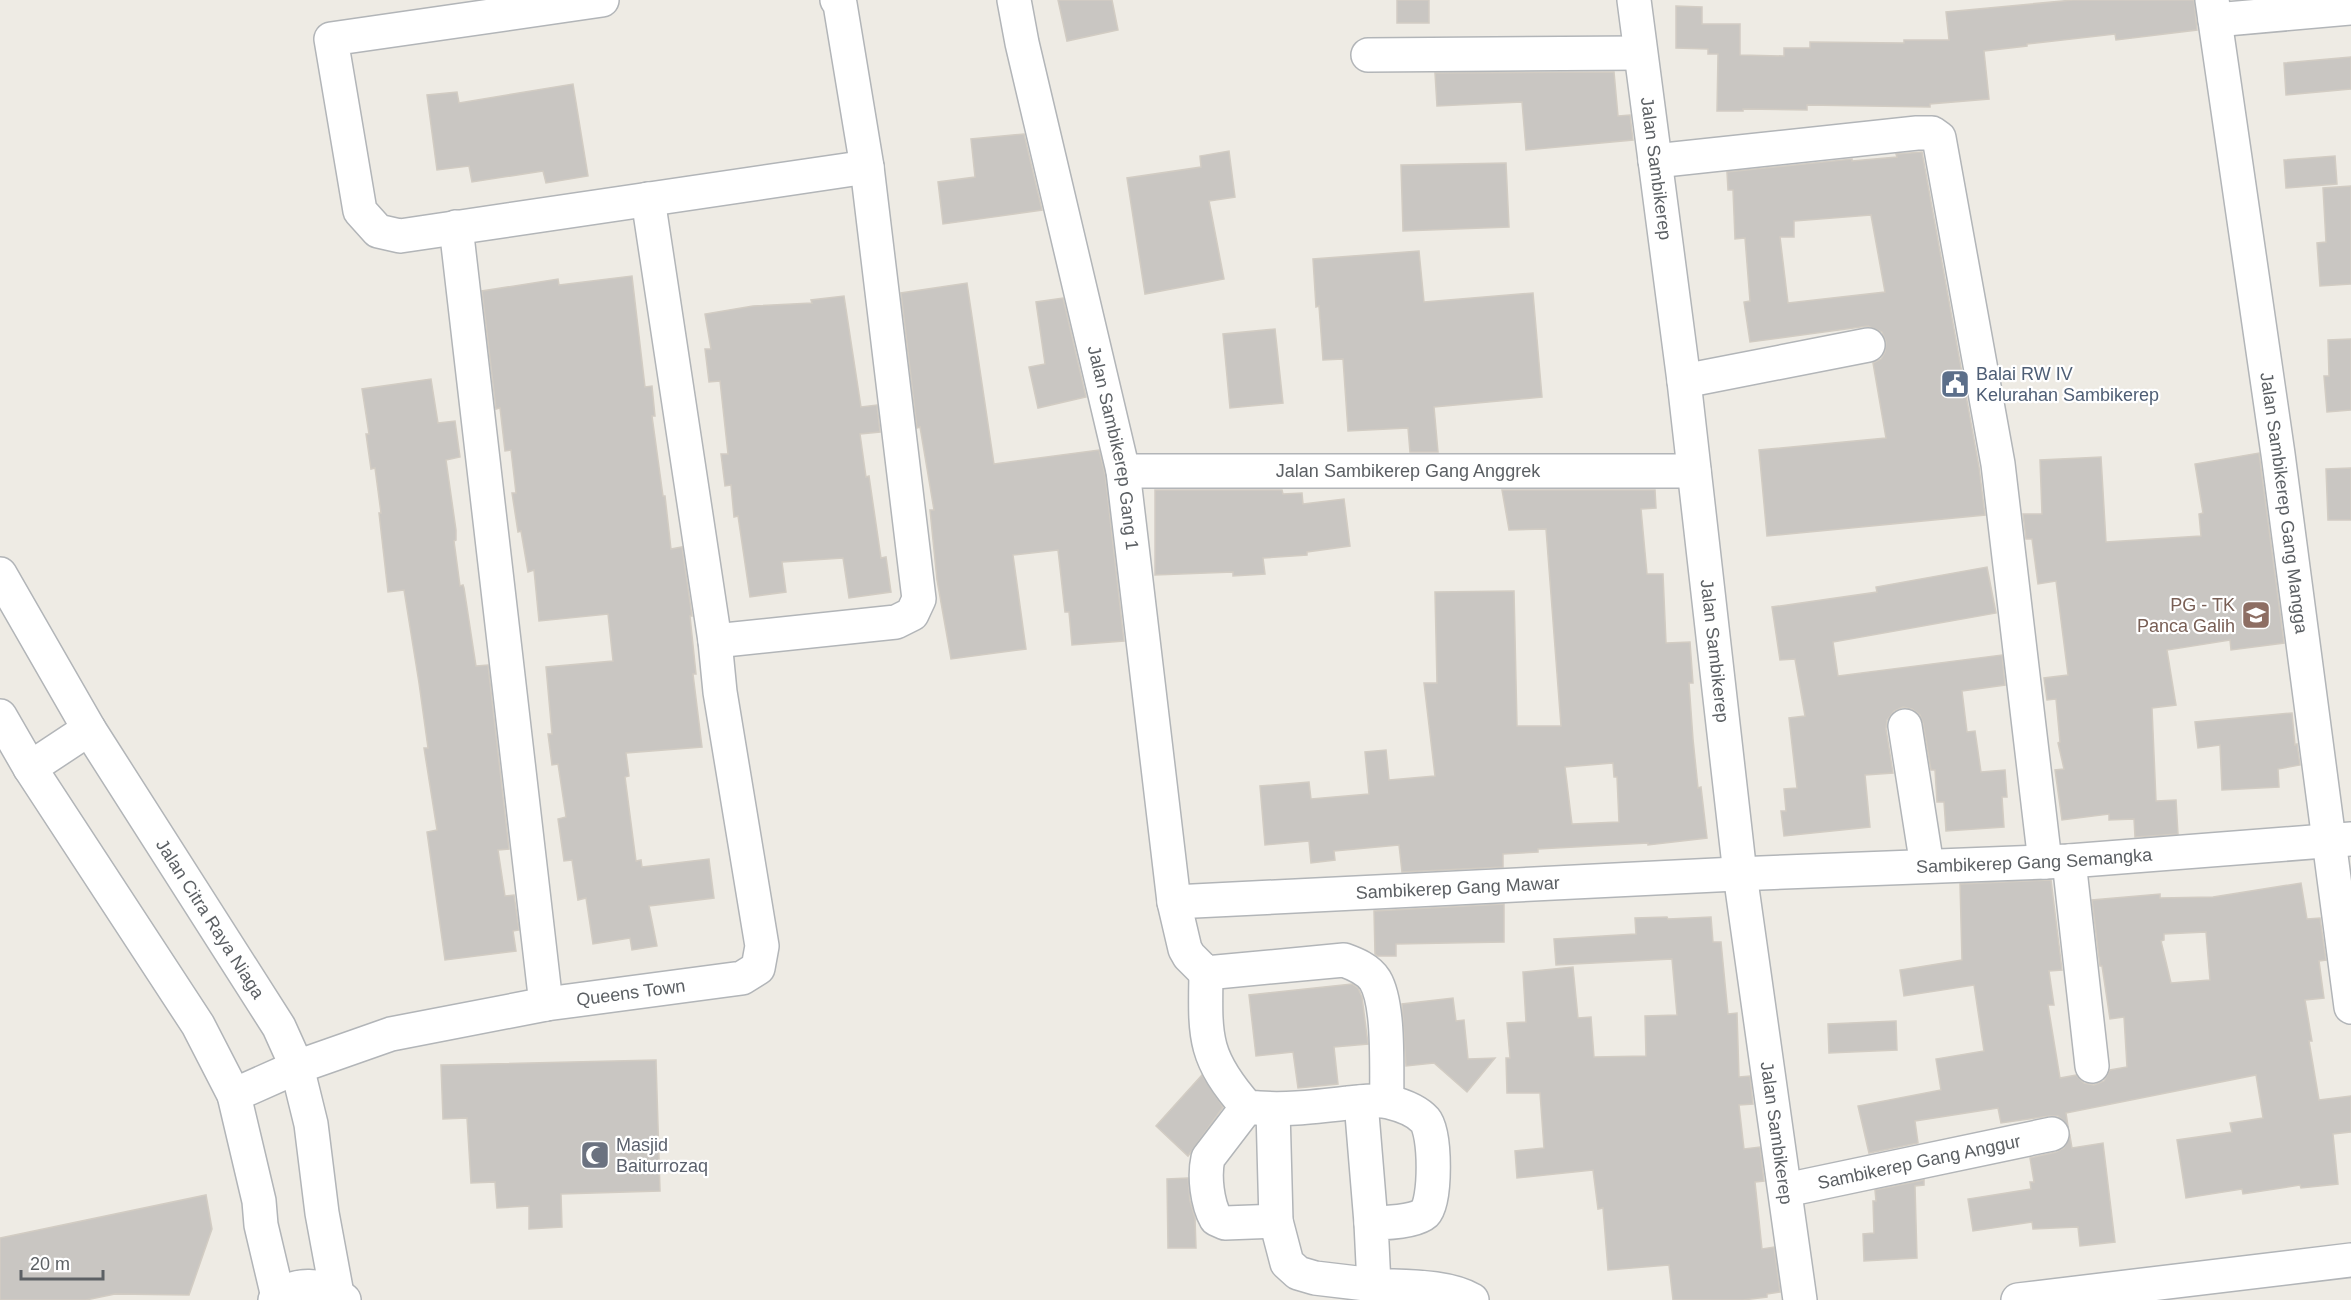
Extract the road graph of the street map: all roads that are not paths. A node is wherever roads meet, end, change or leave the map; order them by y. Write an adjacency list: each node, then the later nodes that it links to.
1 (602, 0): 12 (street)
2 (837, 0): 10 (street)
3 (1014, 0): 15 (street, Jalan Sambikerep Gang 1)
4 (1634, 0): 7 (street, Jalan Sambikerep)
5 (2351, 8): 6 (street)
6 (2214, 10): 23 (street, Jalan Sambikerep Gang Mangga)
7 (1640, 53): 8 (street); 9 (street, Jalan Sambikerep)
8 (1368, 55)
9 (1655, 161): 14 (street, Jalan Sambikerep); 24 (street)
10 (867, 167): 11 (street); 18 (street)
11 (648, 199): 12 (street); 18 (street, Queens Town)
12 (456, 227): 29 (street)
13 (1868, 345): 14 (street)
14 (1684, 381): 16 (street, Jalan Sambikerep)
15 (1123, 471): 16 (street, Jalan Sambikerep Gang Anggrek); 27 (street, Jalan Sambikerep Gang 1)
16 (1694, 471): 26 (street, Jalan Sambikerep)
17 (0, 574): 21 (street, Jalan Citra Raya Niaga)
18 (715, 641): 29 (street, Queens Town)
19 (0, 716): 22 (street)
20 (1905, 726): 25 (street)
21 (89, 729): 22 (street); 32 (street, Jalan Citra Raya Niaga)
22 (30, 768): 33 (street)
23 (2339, 840): 24 (street, Sambikerep Gang Semangka); 30 (street, Jalan Sambikerep Gang Mangga)
24 (2057, 861): 25 (street, Sambikerep Gang Semangka); 31 (street)
25 (1927, 866): 26 (street, Sambikerep Gang Semangka)
26 (1740, 874): 27 (street, Sambikerep Gang Mawar); 37 (street, Jalan Sambikerep)
27 (1174, 902): 28 (street, Jalan Sambikerep Gang 1)
28 (1206, 973): 34 (street); 35 (street)
29 (546, 1004): 32 (street, Queens Town)
30 (2351, 1007)
31 (2092, 1066)
32 (297, 1067): 33 (street, Queens Town); 42 (street, Jalan Citra Raya Niaga)
33 (234, 1095): 43 (street)
34 (1374, 1102): 35 (street); 39 (street); 39 (street)
35 (1260, 1109): 38 (street); 38 (street)
36 (2052, 1134): 37 (street, Sambikerep Gang Anggur)
37 (1786, 1190): 45 (street, Jalan Sambikerep)
38 (1276, 1221): 41 (street)
39 (1371, 1223): 41 (street)
40 (2351, 1260): 46 (street)
41 (1374, 1285): 44 (street)
42 (341, 1297): 43 (street)
43 (276, 1299)
44 (1472, 1300)
45 (1800, 1300)
46 (2018, 1300)

